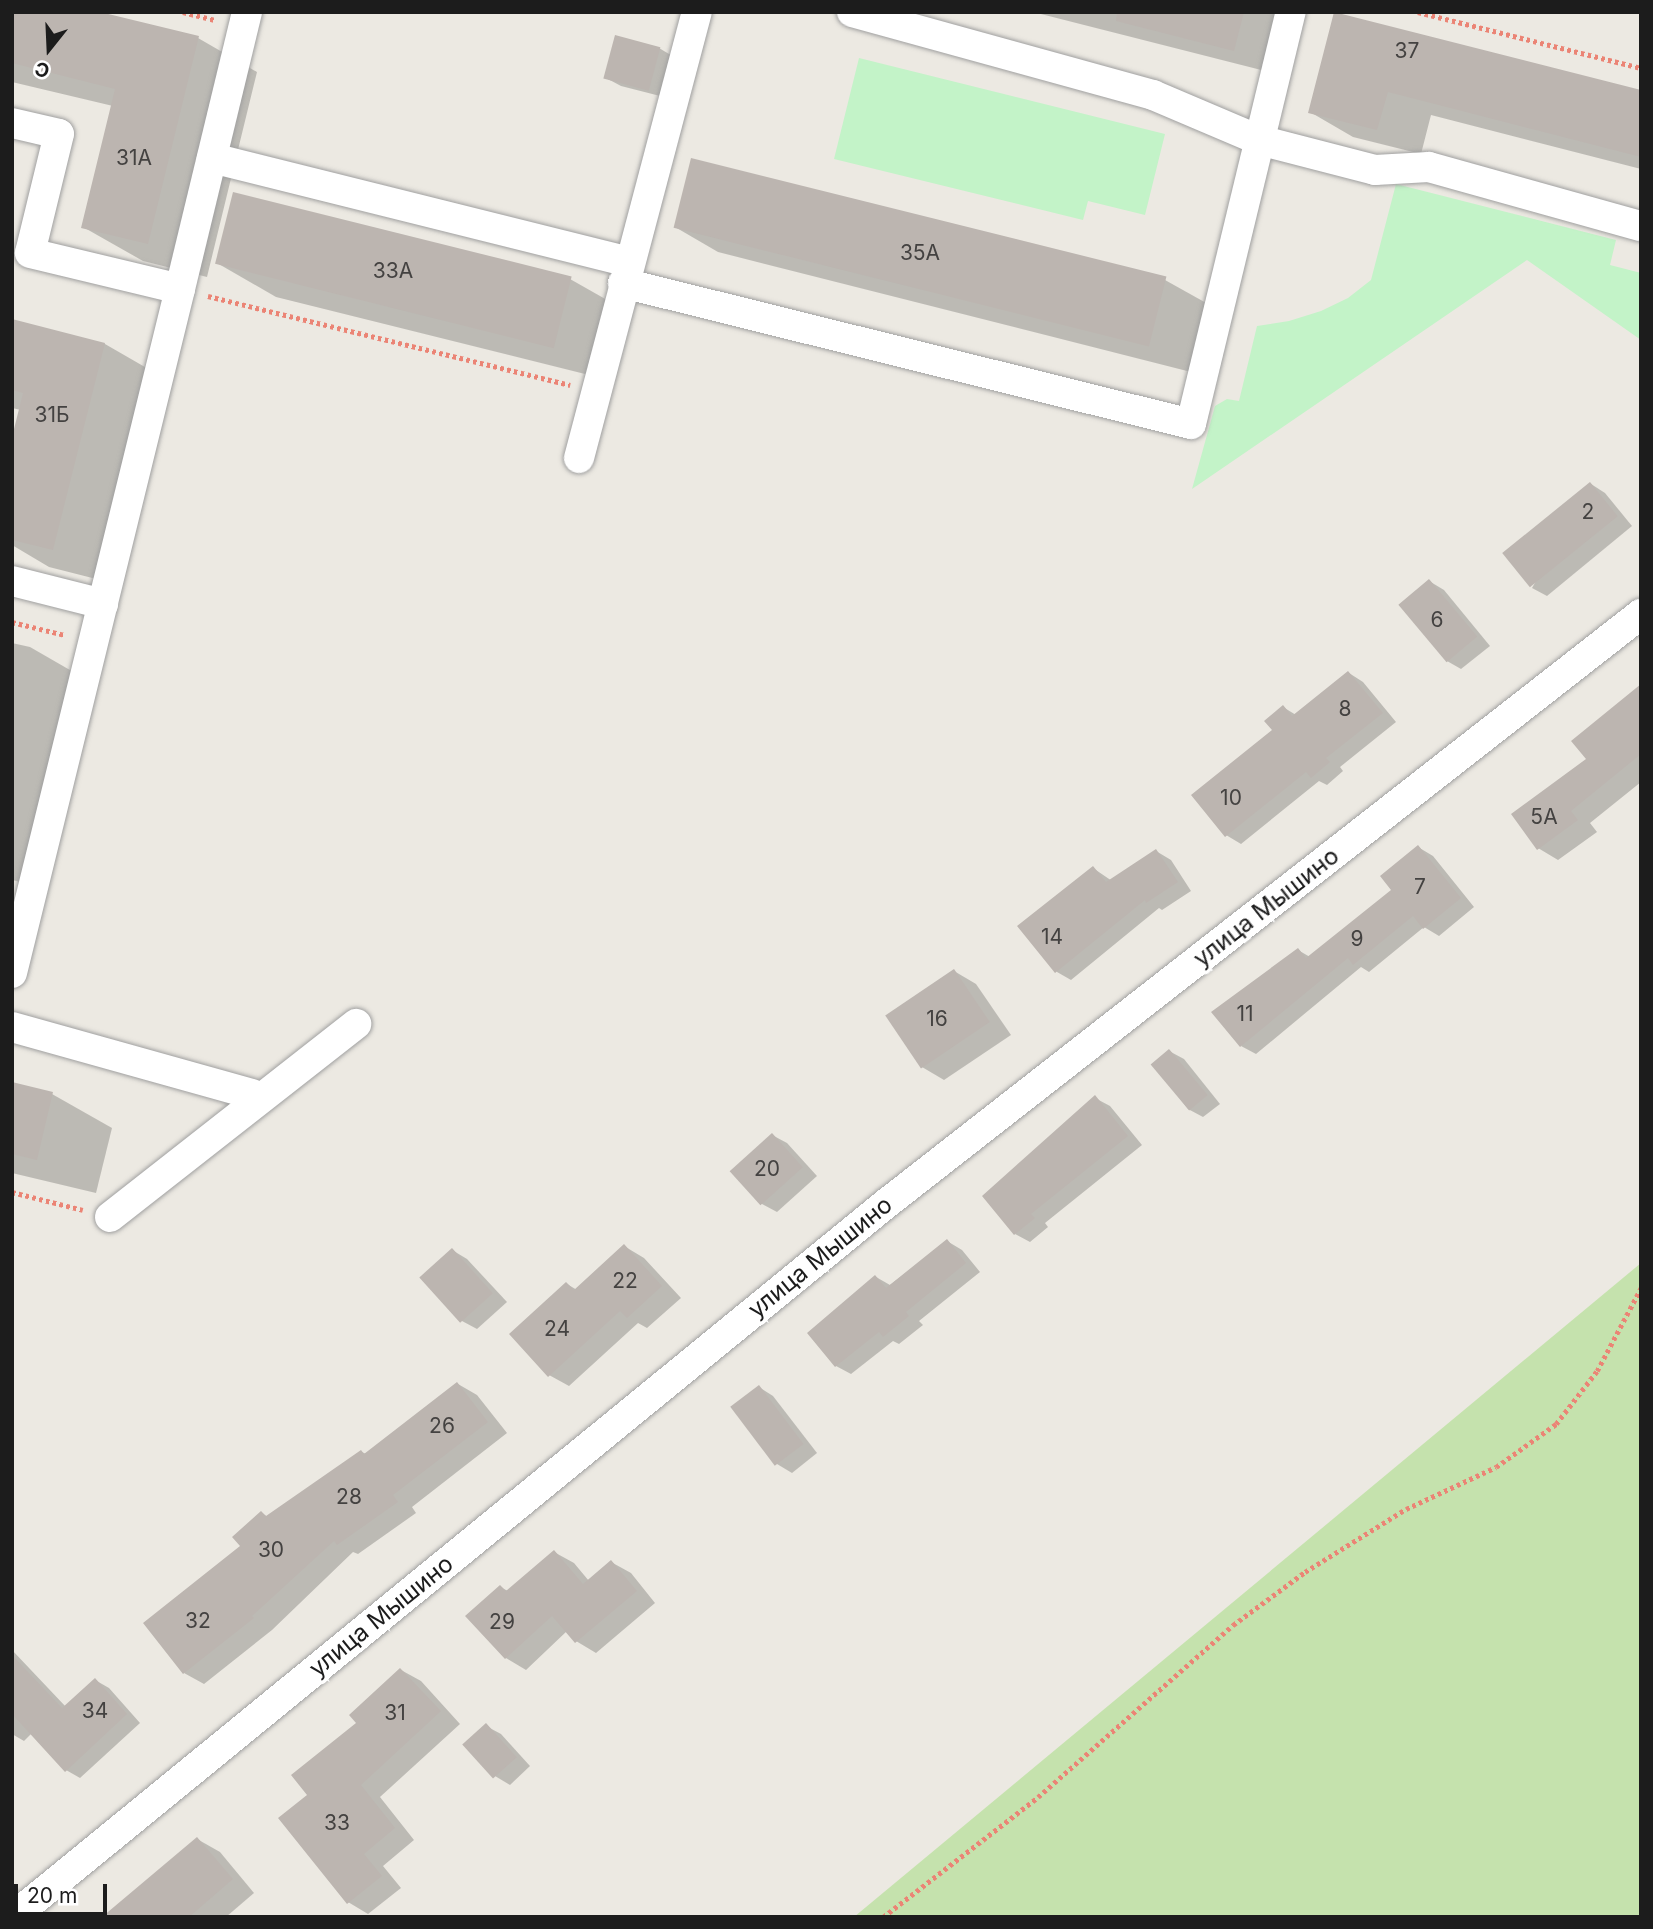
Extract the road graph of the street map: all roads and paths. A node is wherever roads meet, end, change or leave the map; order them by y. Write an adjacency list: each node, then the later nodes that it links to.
1 (247, 12): 9 (street)
2 (697, 12): 11 (street)
3 (852, 12): 8 (street)
4 (1291, 12): 8 (street)
5 (1418, 12): 6 (path)
6 (1641, 68)
7 (12, 122): 12 (street)
8 (1259, 140): 10 (street); 11 (street)
9 (212, 158): 11 (street); 12 (street)
10 (1641, 226)
11 (626, 273): 13 (street)
12 (180, 289): 13 (path); 16 (street)
13 (596, 391): 14 (street)
14 (579, 458)
15 (12, 581): 16 (street)
16 (103, 604): 19 (street)
17 (1641, 614): 27 (street, улица Мышино)
18 (12, 622): 19 (path)
19 (93, 642): 20 (street)
20 (12, 973)
21 (356, 1024): 25 (street)
22 (12, 1027): 23 (street)
23 (253, 1094)
24 (12, 1192): 25 (path)
25 (110, 1217)
26 (1641, 1289): 28 (path)
27 (13, 1917)
28 (883, 1917)

